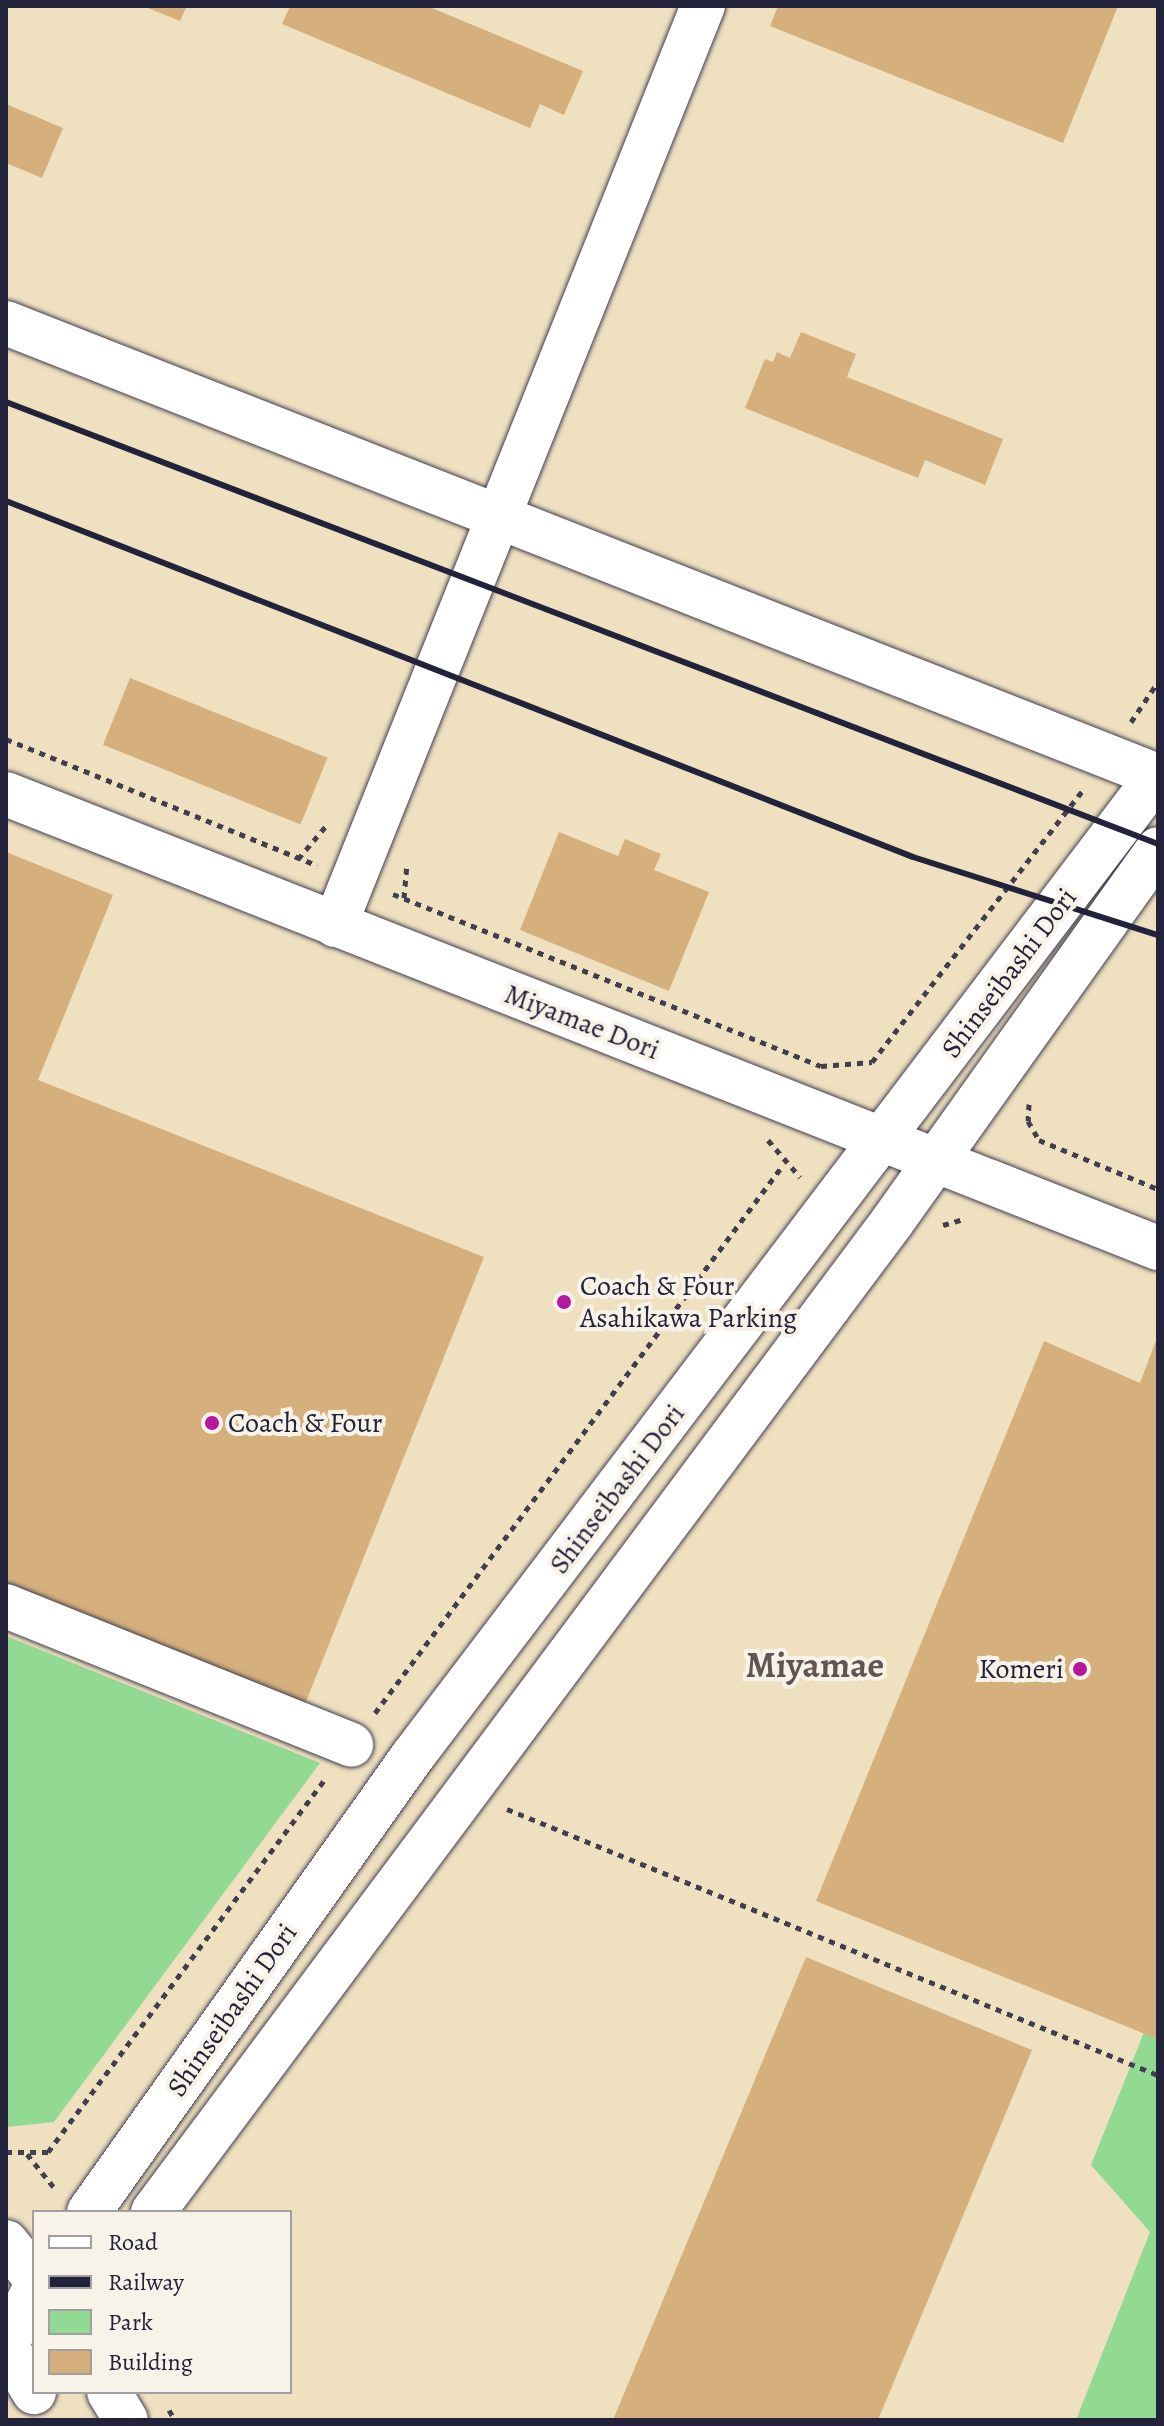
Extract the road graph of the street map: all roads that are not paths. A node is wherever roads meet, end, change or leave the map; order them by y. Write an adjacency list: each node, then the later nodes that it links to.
1 (699, 7): 3 (street)
2 (6, 323): 3 (street)
3 (497, 515): 4 (street); 7 (street)
4 (1158, 776): 8 (street, Shinseibashi Dori)
5 (6, 794): 7 (street, Miyamae Dori)
6 (1158, 849): 9 (street, Shinseibashi Dori)
7 (335, 925): 8 (street, Miyamae Dori)
8 (882, 1142): 9 (street, Miyamae Dori); 13 (street, Shinseibashi Dori)
9 (934, 1162): 10 (street, Miyamae Dori); 14 (street, Shinseibashi Dori)
10 (1158, 1248)
11 (6, 1606): 12 (street)
12 (351, 1745)
13 (77, 2206)
14 (154, 2210)
15 (6, 2242): 16 (street)
16 (32, 2274)
17 (32, 2294): 18 (street)
18 (32, 2336)
19 (6, 2346): 20 (street)
20 (32, 2389)
21 (35, 2394): 23 (street)
22 (110, 2394): 24 (street)
23 (51, 2420)
24 (126, 2420)

